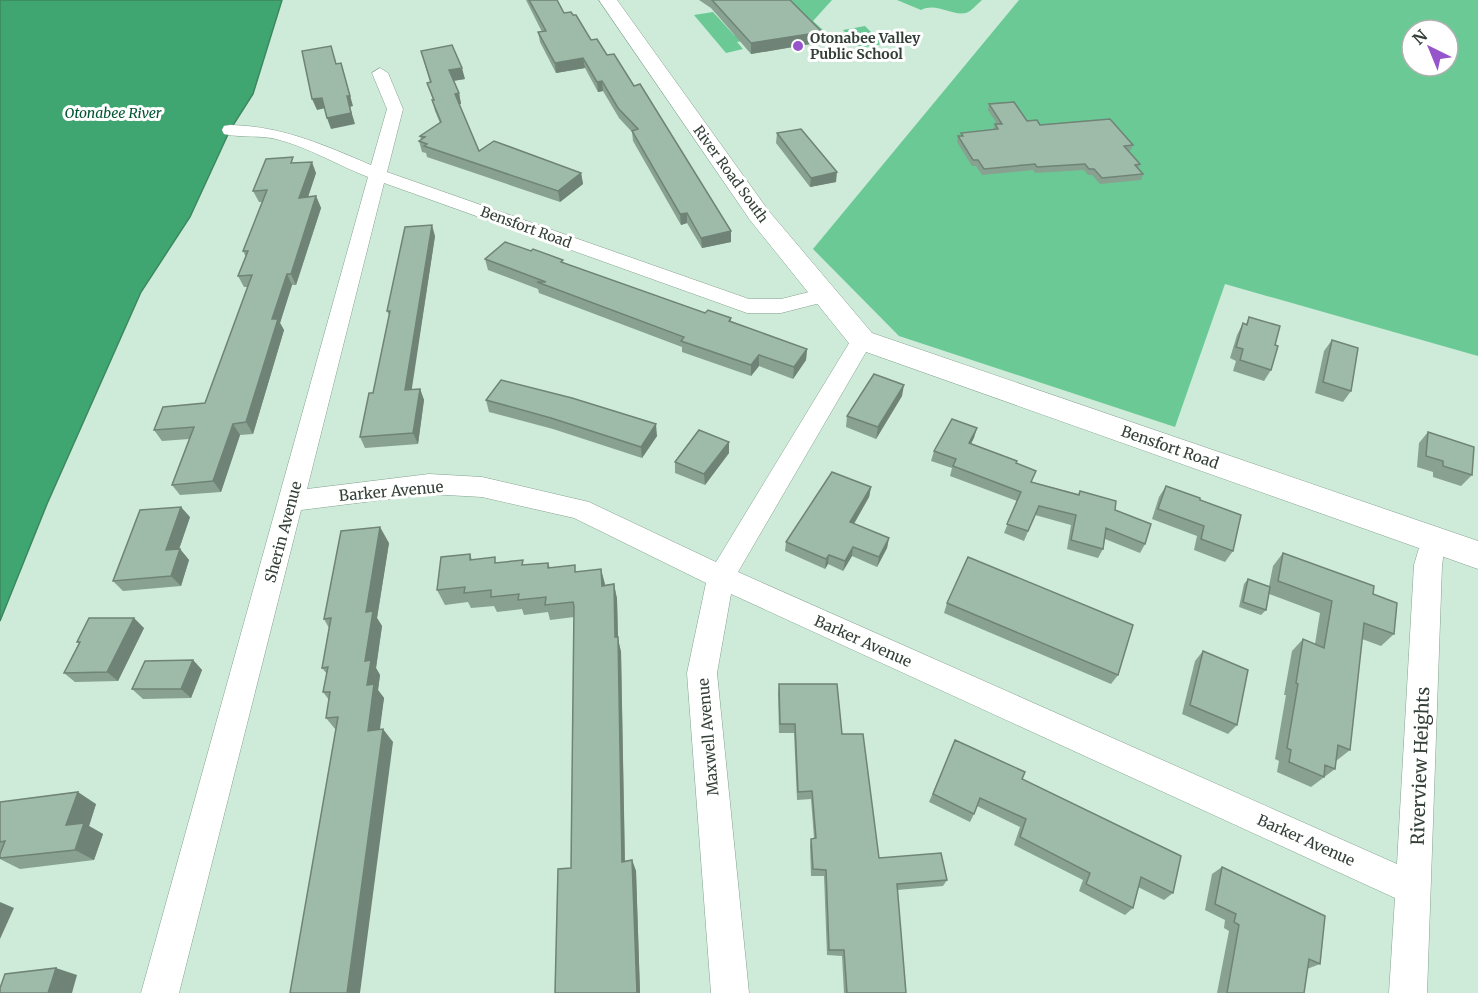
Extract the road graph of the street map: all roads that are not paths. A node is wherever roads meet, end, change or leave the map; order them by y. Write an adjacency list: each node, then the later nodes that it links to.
1 (608, 0): 5 (street, River Road South)
2 (380, 73): 4 (street, Sherin Avenue)
3 (230, 130): 4 (street, Bensfort Road)
4 (378, 175): 5 (street, Bensfort Road); 7 (street, Sherin Avenue)
5 (825, 295): 6 (street, River Road South)
6 (862, 340): 8 (street, Bensfort Road); 10 (street, Maxwell Avenue)
7 (291, 501): 10 (street, Barker Avenue); 12 (street, Sherin Avenue)
8 (1433, 539): 9 (street, Bensfort Road); 11 (street, Riverview Heights)
9 (1478, 555)
10 (721, 577): 11 (street, Barker Avenue); 13 (street, Maxwell Avenue)
11 (1414, 889): 14 (street, Riverview Heights)
12 (160, 993)
13 (730, 993)
14 (1408, 993)

